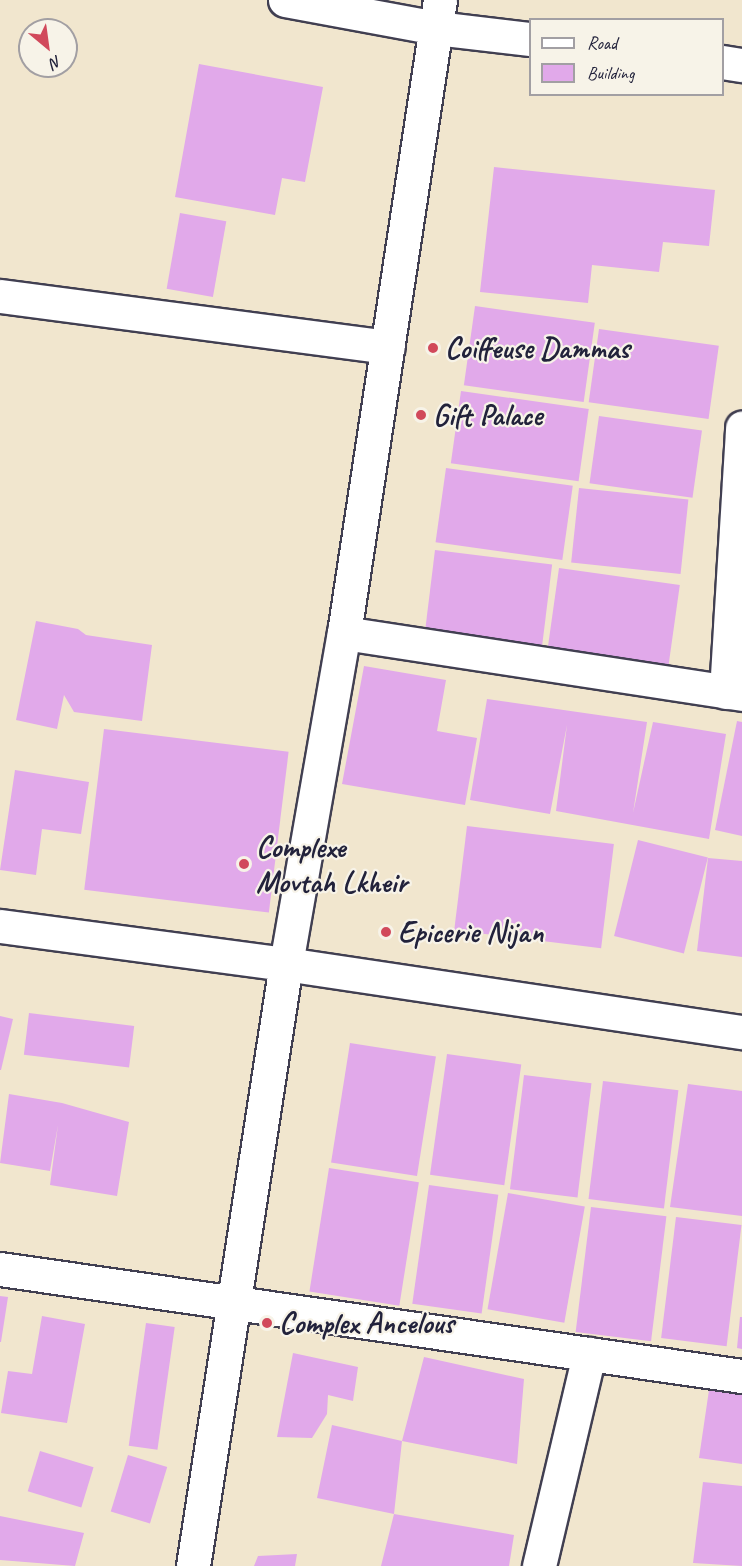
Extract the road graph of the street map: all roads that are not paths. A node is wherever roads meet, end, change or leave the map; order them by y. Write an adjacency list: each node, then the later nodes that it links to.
1 (285, 0): 2 (street)
2 (438, 14): 3 (street); 7 (street)
3 (529, 38)
4 (724, 62): 5 (street)
5 (742, 64)
6 (0, 296): 7 (street)
7 (387, 347): 9 (street)
8 (742, 427): 10 (street)
9 (344, 633): 10 (street); 12 (street)
10 (734, 693)
11 (0, 926): 12 (street)
12 (286, 964): 13 (street); 15 (street)
13 (742, 1032)
14 (0, 1269): 15 (street)
15 (234, 1302): 16 (street); 18 (street)
16 (589, 1354): 17 (street); 19 (street)
17 (742, 1376)
18 (193, 1566)
19 (539, 1566)

